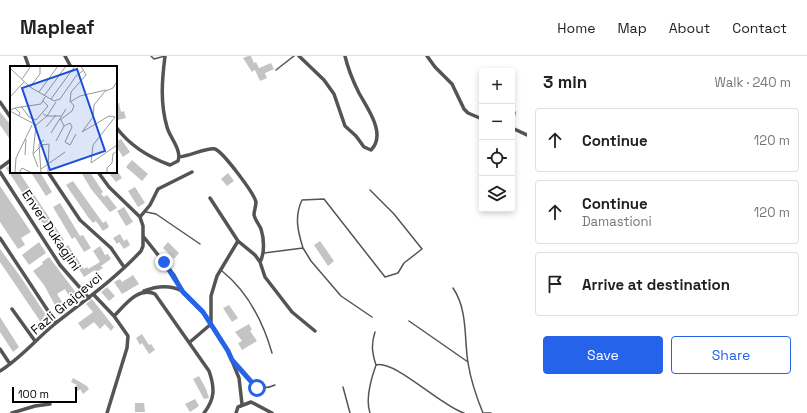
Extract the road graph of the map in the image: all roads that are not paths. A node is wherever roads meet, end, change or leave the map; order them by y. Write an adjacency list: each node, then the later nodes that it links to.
1 (25, 56): 9 (street)
2 (65, 56): 10 (street)
3 (151, 56): 4 (lane)
4 (165, 56): 18 (street)
5 (294, 56): 11 (lane)
6 (299, 56): 7 (street)
7 (345, 56)
8 (427, 56): 14 (street)
9 (29, 66)
10 (70, 66)
11 (276, 70)
12 (0, 102): 13 (street)
13 (10, 117)
14 (479, 118)
15 (117, 129): 18 (street)
16 (515, 129): 17 (street)
17 (527, 135)
18 (179, 157): 34 (street)
19 (10, 161): 20 (street)
20 (0, 168)
21 (0, 172): 42 (street, Enver Dukagjini)
22 (192, 172): 27 (street)
23 (49, 173): 36 (street)
24 (99, 173): 28 (street)
25 (370, 190): 33 (lane)
26 (210, 198): 31 (street)
27 (144, 212): 28 (street); 32 (lane)
28 (140, 217): 29 (street)
29 (143, 236): 36 (street, Fazli Grajqevci); 40 (street)
30 (0, 238): 47 (street)
31 (238, 242): 35 (street); 37 (street)
32 (200, 244)
33 (303, 248): 34 (lane); 45 (lane)
34 (262, 253): 35 (street)
35 (260, 262): 49 (street)
36 (124, 267): 41 (street, Fazli Grajqevci)
37 (220, 270): 48 (street); 54 (lane)
38 (453, 288): 56 (lane)
39 (142, 292): 40 (street); 44 (street); 52 (street)
40 (183, 292): 48 (street)
41 (93, 294): 42 (street, Fazli Grajqevci); 44 (street)
42 (89, 298): 47 (street, Fazli Grajqevci)
43 (12, 309): 51 (street)
44 (114, 316): 65 (street)
45 (372, 318)
46 (410, 321): 56 (lane)
47 (56, 323): 51 (street, Fazli Grajqevci)
48 (211, 324): 52 (street); 55 (street)
49 (315, 331)
50 (375, 332): 58 (lane)
51 (35, 341): 57 (street, Fazli Grajqevci)
52 (190, 342): 66 (street)
53 (0, 348): 57 (street)
54 (272, 353)
55 (232, 360): 60 (lane); 63 (street)
56 (468, 362): 72 (lane)
57 (10, 364): 59 (street, Fazli Grajqevci)
58 (376, 365): 70 (lane); 71 (lane)
59 (0, 371)
60 (275, 385)
61 (343, 387): 69 (lane)
62 (50, 404): 64 (street)
63 (242, 404): 67 (street); 68 (street)
64 (12, 413)
65 (107, 413)
66 (204, 413)
67 (236, 413)
68 (272, 413)
69 (350, 413)
70 (370, 413)
71 (464, 413)
72 (484, 413): 73 (lane)
73 (491, 413)

